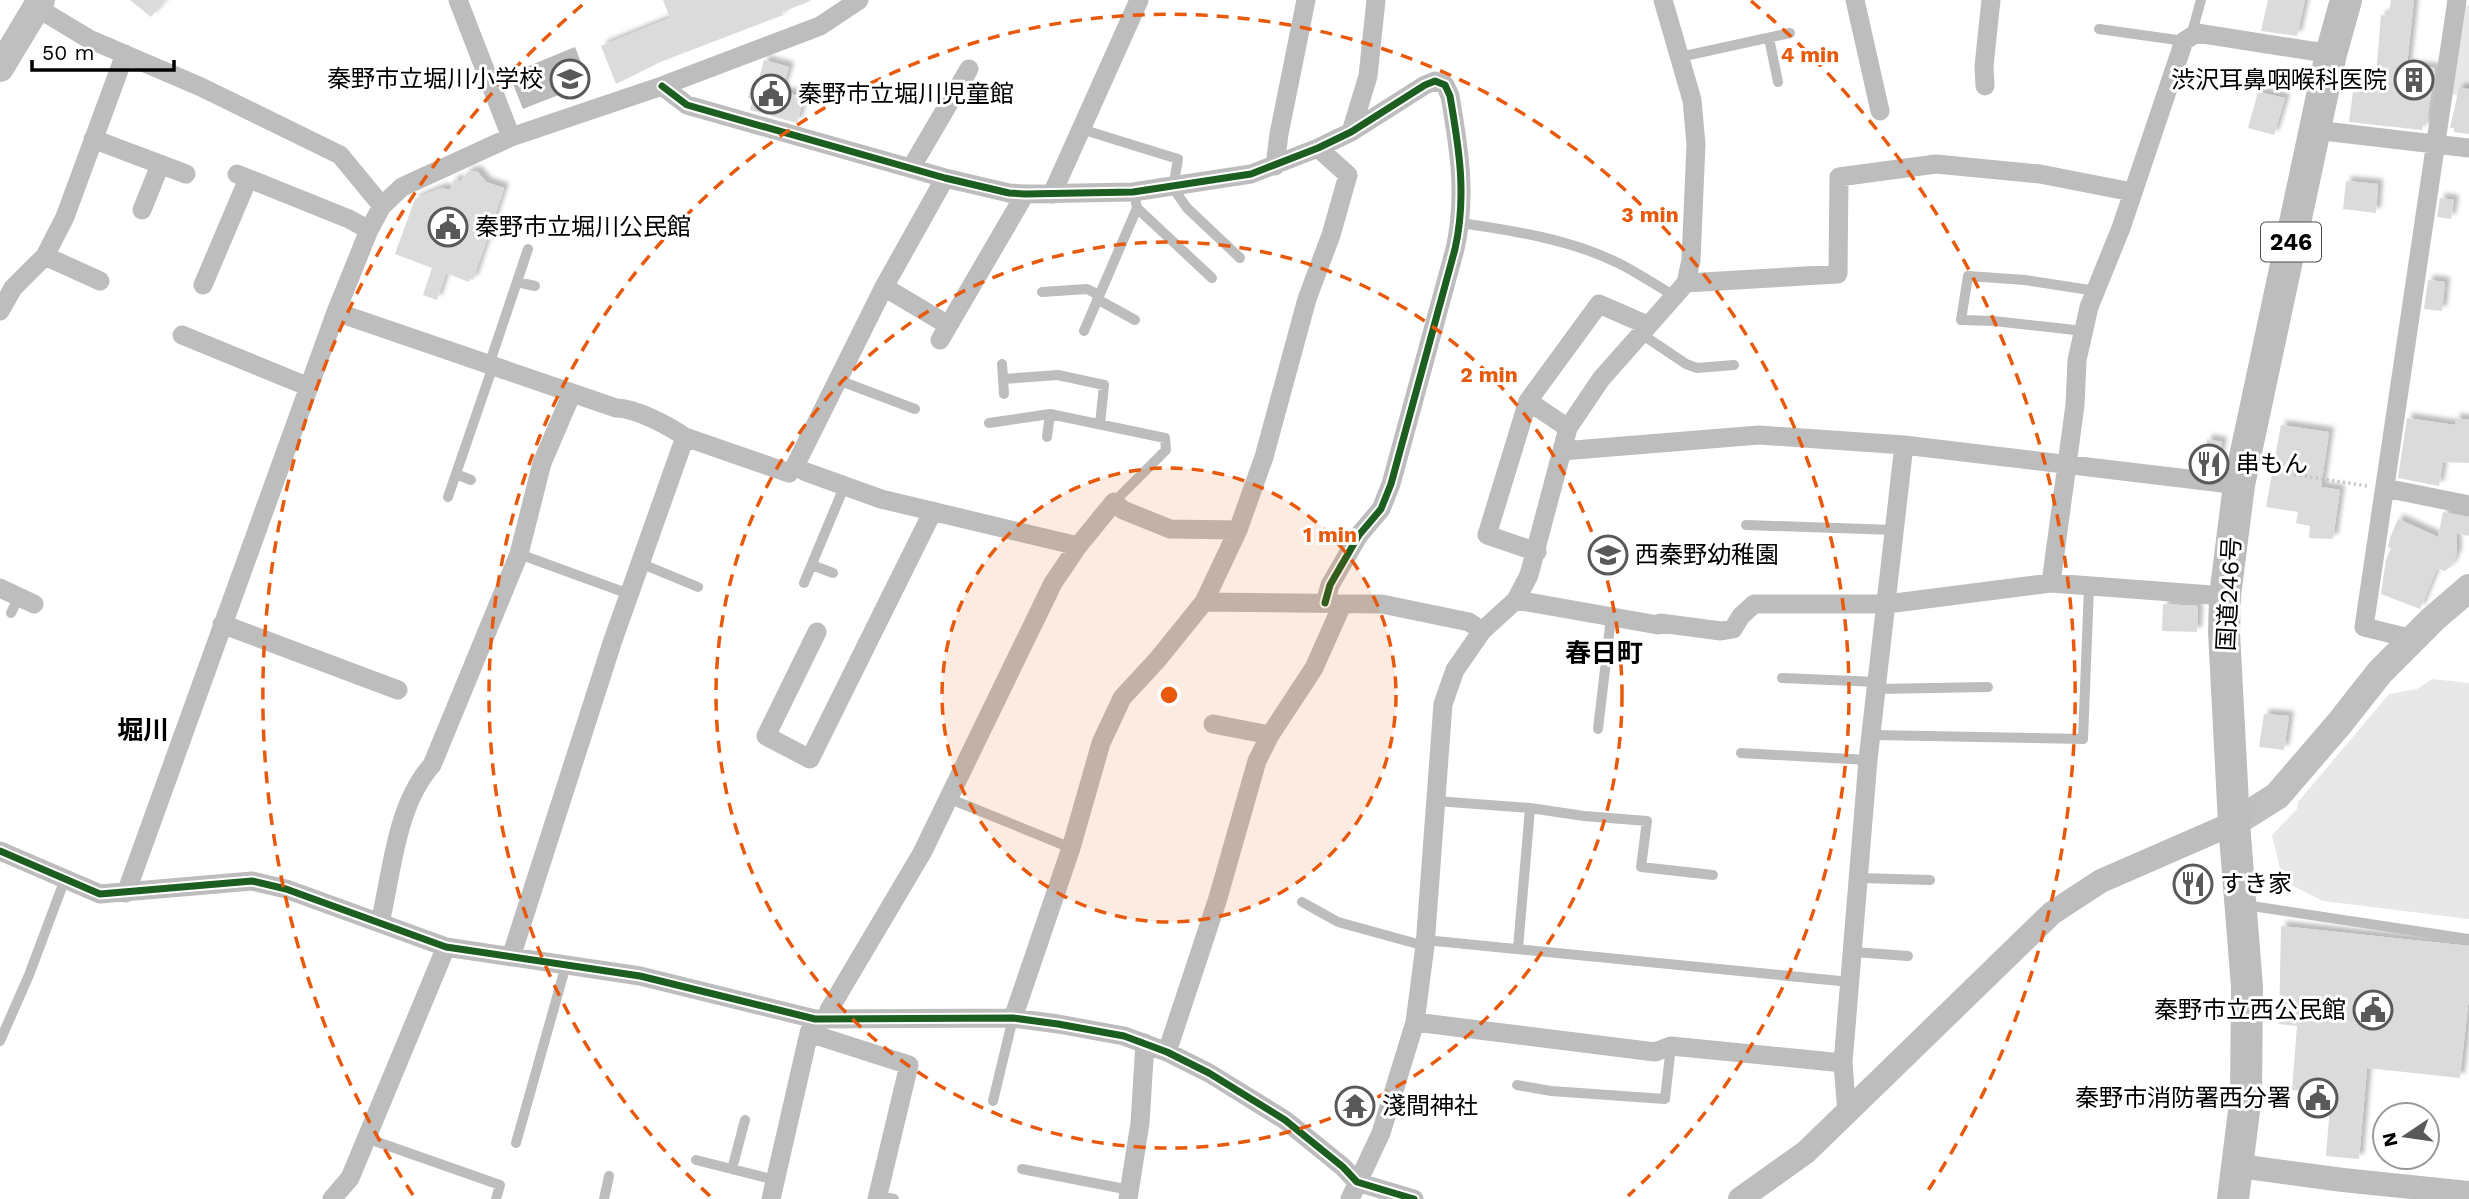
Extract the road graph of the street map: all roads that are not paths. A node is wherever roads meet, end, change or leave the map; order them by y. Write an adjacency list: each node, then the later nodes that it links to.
1 (458, 0): 29 (street)
2 (859, 0): 23 (street)
3 (1139, 0): 26 (street)
4 (1306, 0): 35 (street)
5 (1376, 0): 28 (street)
6 (1663, 0): 19 (street)
7 (1855, 0): 25 (street)
8 (1991, 0): 24 (street)
9 (2202, 0): 16 (lane)
10 (2346, 0): 18 (highway, 国道246号 / 246)
11 (2457, 0): 31 (street)
12 (39, 3): 17 (street); 20 (main road)
13 (2099, 29): 16 (lane)
14 (1790, 33): 15 (lane)
15 (1769, 38): 19 (lane); 22 (lane)
16 (2188, 38): 18 (street); 40 (street)
17 (125, 54): 30 (street); 44 (street)
18 (2331, 54): 27 (highway, 国道246号 / 246)
19 (1680, 57): 57 (street)
20 (0, 68)
21 (969, 69): 36 (street)
22 (1778, 82)
23 (662, 86): 29 (street); 36 (street)
24 (1985, 86)
25 (1880, 111)
26 (1081, 129): 39 (lane); 42 (street)
27 (2315, 130): 31 (street); 89 (highway, 国道246号 / 246)
28 (1351, 132): 32 (street); 46 (street)
29 (511, 137): 44 (street)
30 (93, 139): 34 (street); 49 (street)
31 (2435, 145): 33 (street); 92 (street)
32 (1318, 148): 35 (street); 98 (street)
33 (2469, 148)
34 (160, 164): 37 (street); 45 (street)
35 (1275, 166): 39 (street)
36 (911, 169): 38 (street)
37 (186, 174)
38 (945, 178): 41 (street); 56 (street)
39 (1173, 188): 43 (street); 50 (lane)
40 (2132, 192): 57 (street); 59 (street)
41 (1025, 194): 42 (street); 56 (street)
42 (1052, 194): 43 (street)
43 (1135, 200): 51 (lane); 60 (lane)
44 (382, 206): 47 (street)
45 (142, 210)
46 (1461, 223): 57 (lane); 117 (street)
47 (369, 230): 54 (street); 62 (street)
48 (527, 249): 53 (lane)
49 (45, 256): 52 (street); 61 (street)
50 (1240, 258)
51 (1212, 278)
52 (100, 281)
53 (517, 282): 55 (lane); 69 (lane)
54 (203, 285)
55 (535, 286)
56 (884, 287): 72 (street)
57 (1680, 290): 64 (street)
58 (1042, 292): 60 (lane)
59 (2096, 292): 66 (street); 66 (lane)
60 (1098, 297): 63 (lane); 65 (lane)
61 (0, 311)
62 (336, 312): 69 (street); 73 (street)
63 (1135, 320)
64 (1644, 329): 70 (lane); 76 (street); 81 (street)
65 (1084, 331)
66 (2084, 331): 86 (street)
67 (182, 335): 73 (street)
68 (1002, 364): 71 (lane)
69 (491, 365): 74 (street); 88 (lane)
70 (1734, 365)
71 (1003, 379): 75 (lane); 80 (lane)
72 (838, 380): 77 (lane); 87 (street)
73 (309, 387): 120 (street)
74 (572, 393): 82 (street); 102 (street)
75 (1004, 394)
76 (1528, 401): 81 (street); 101 (street)
77 (915, 409)
78 (1050, 414): 79 (lane); 80 (lane); 83 (lane)
79 (989, 424)
80 (1100, 424): 94 (lane)
81 (1568, 428): 85 (street)
82 (685, 437): 87 (street); 103 (street)
83 (1046, 437)
84 (1903, 445): 85 (street); 86 (street); 99 (street)
85 (1562, 451): 101 (street)
86 (2067, 465): 89 (street); 107 (street)
87 (795, 466): 91 (street)
88 (456, 474): 90 (lane); 93 (lane)
89 (2249, 477): 113 (highway, 国道246号 / 246)
90 (471, 480)
91 (844, 486): 96 (street); 104 (lane)
92 (2385, 488): 95 (street); 123 (street)
93 (448, 497)
94 (1114, 502): 98 (street); 100 (street)
95 (2469, 505)
96 (933, 510): 100 (street); 122 (street)
97 (1746, 525): 99 (lane)
98 (1238, 530): 115 (street)
99 (1894, 530): 118 (street)
100 (1078, 546): 134 (street)
101 (1537, 552): 114 (street)
102 (519, 554): 112 (lane); 147 (street)
103 (640, 563): 108 (lane); 112 (street)
104 (812, 565): 105 (lane); 106 (lane)
105 (832, 573)
106 (804, 583)
107 (2051, 583): 109 (street); 118 (street)
108 (698, 587)
109 (2089, 587): 113 (street); 131 (lane)
110 (0, 588): 116 (street)
111 (2469, 588): 123 (main road)
112 (629, 594): 154 (street)
113 (2225, 596): 137 (highway, 国道246号 / 246)
114 (1516, 600): 119 (street); 121 (street)
115 (1204, 602): 117 (street); 138 (street)
116 (21, 604)
117 (1333, 604): 121 (street); 130 (street)
118 (1887, 604): 119 (street); 125 (street)
119 (1611, 618): 129 (lane)
120 (222, 624): 127 (street); 144 (street)
121 (1482, 631): 135 (street)
122 (817, 632)
123 (2413, 639): 137 (main road)
124 (1782, 678): 125 (lane)
125 (1877, 685): 126 (lane); 131 (street)
126 (1988, 687)
127 (398, 690)
128 (1213, 724): 130 (street)
129 (1598, 729)
130 (1270, 735): 163 (street)
131 (1871, 736): 133 (street)
132 (1741, 753): 133 (lane)
133 (1868, 760): 142 (street)
134 (948, 798): 138 (lane); 159 (street)
135 (1436, 801): 136 (lane); 149 (street)
136 (1530, 808): 140 (lane); 151 (lane)
137 (2234, 823): 146 (highway, 国道246号 / 246); 167 (street)
138 (1071, 848): 157 (street)
139 (0, 851): 141 (street)
140 (1713, 875)
141 (65, 878): 144 (street); 160 (lane)
142 (1860, 878): 143 (lane); 152 (street)
143 (1930, 880)
144 (125, 893): 147 (street)
145 (1302, 902): 149 (lane)
146 (2240, 904): 148 (lane); 172 (highway, 国道246号 / 246)
147 (380, 923): 150 (street)
148 (2469, 939)
149 (1425, 943): 151 (lane); 158 (street)
150 (446, 947): 154 (street); 169 (street)
151 (1518, 948): 156 (lane)
152 (1854, 952): 153 (lane); 156 (street)
153 (1908, 956)
154 (511, 957): 155 (street)
155 (566, 965): 159 (street); 170 (lane)
156 (1851, 982): 164 (street)
157 (1013, 1018): 159 (street); 161 (street); 166 (lane)
158 (1415, 1021): 162 (street); 177 (street)
159 (817, 1024): 176 (street); 180 (street)
160 (0, 1041)
161 (1145, 1043): 163 (street); 179 (street)
162 (1671, 1046): 164 (street); 165 (lane)
163 (1167, 1052): 177 (street)
164 (1843, 1063): 167 (street)
165 (1517, 1085)
166 (993, 1101)
167 (1847, 1114): 185 (street)
168 (745, 1120): 173 (lane)
169 (366, 1138): 181 (street); 182 (lane)
170 (516, 1143)
171 (696, 1160): 173 (lane)
172 (2239, 1166): 178 (street); 186 (highway, 国道246号 / 246)
173 (732, 1169): 176 (lane)
174 (1022, 1169): 179 (lane)
175 (609, 1175): 183 (lane)
176 (773, 1190)
177 (1354, 1190): 184 (street)
178 (2469, 1193)
179 (1129, 1194)
180 (883, 1198)
181 (331, 1199)
182 (496, 1199)
183 (604, 1199)
184 (1414, 1199)
185 (1740, 1199)
186 (2233, 1199)

